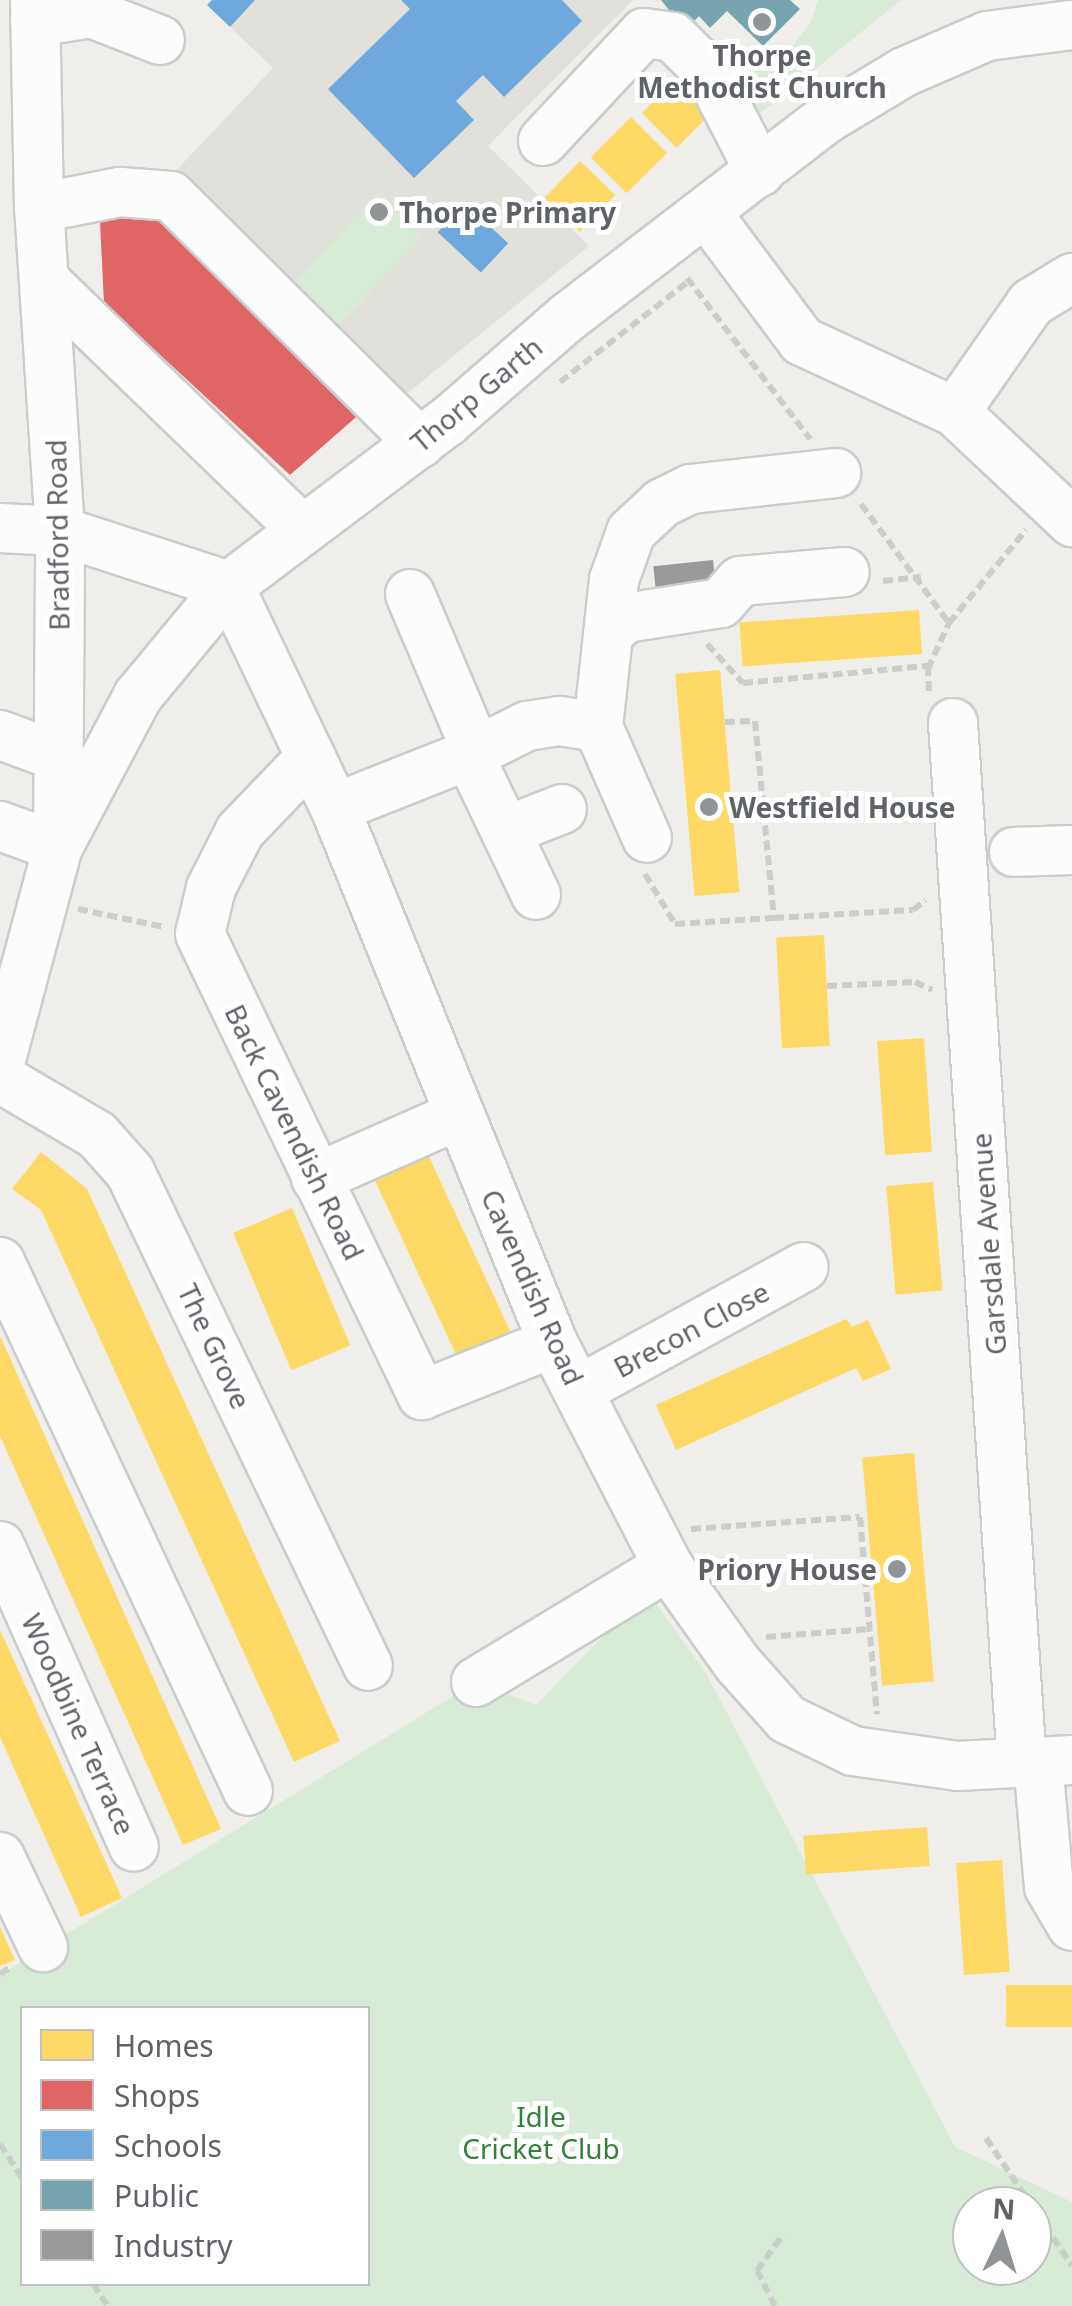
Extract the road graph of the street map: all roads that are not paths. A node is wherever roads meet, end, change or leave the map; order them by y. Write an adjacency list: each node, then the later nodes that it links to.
1 (35, 11): 4 (street); 5 (street, Bradford Road)
2 (982, 18): 3 (street, Thorp Garth); 7 (street, Thorp Garth)
3 (1072, 26)
4 (160, 40)
5 (18, 126): 8 (street, Bradford Road)
6 (543, 141): 7 (street)
7 (760, 172): 9 (street, Thorp Garth)
8 (39, 208): 11 (street, Bradford Road); 13 (street)
9 (708, 214): 12 (street); 13 (street, Thorp Garth)
10 (1072, 278): 12 (street)
11 (46, 282): 17 (street); 18 (street, Bradford Road)
12 (954, 412): 15 (street)
13 (420, 442): 17 (street, Thorp Garth)
14 (836, 473): 22 (street)
15 (1060, 513)
16 (0, 528): 18 (street)
17 (303, 530): 20 (street, Thorp Garth)
18 (60, 531): 20 (street); 27 (street, Bradford Road)
19 (846, 572): 22 (street)
20 (230, 586): 28 (street, Cavendish Road); 34 (street, Thorp Garth)
21 (410, 594): 26 (street)
22 (608, 634): 24 (street)
23 (953, 723): 51 (street, Garsdale Avenue)
24 (598, 728): 26 (street); 33 (street)
25 (0, 735): 27 (street)
26 (473, 754): 29 (street); 32 (street)
27 (60, 756): 34 (street, Bradford Road)
28 (311, 757): 29 (street, Cavendish Road); 42 (street, Back Cavendish Road)
29 (334, 808): 41 (street, Cavendish Road)
30 (562, 809): 32 (street)
31 (0, 826): 34 (street)
32 (506, 832): 37 (street)
33 (647, 838)
34 (58, 847): 38 (street, Bradford Road)
35 (1072, 850): 36 (street)
36 (1014, 852)
37 (536, 895)
38 (25, 928): 39 (street, Bradford Road)
39 (0, 1062)
40 (0, 1078): 49 (street, The Grove)
41 (460, 1115): 42 (street); 45 (street, Cavendish Road)
42 (316, 1178): 45 (street, Back Cavendish Road)
43 (0, 1262): 52 (street)
44 (804, 1268): 46 (street, Brecon Close)
45 (553, 1343): 46 (street, Cavendish Road)
46 (578, 1390): 48 (street, Cavendish Road)
47 (0, 1546): 53 (street, Woodbine Terrace)
48 (659, 1549): 50 (street); 51 (street, Cavendish Road)
49 (368, 1666)
50 (476, 1682)
51 (1044, 1762): 55 (street)
52 (248, 1791)
53 (134, 1847)
54 (0, 1857): 56 (street)
55 (1072, 1926)
56 (43, 1947)

